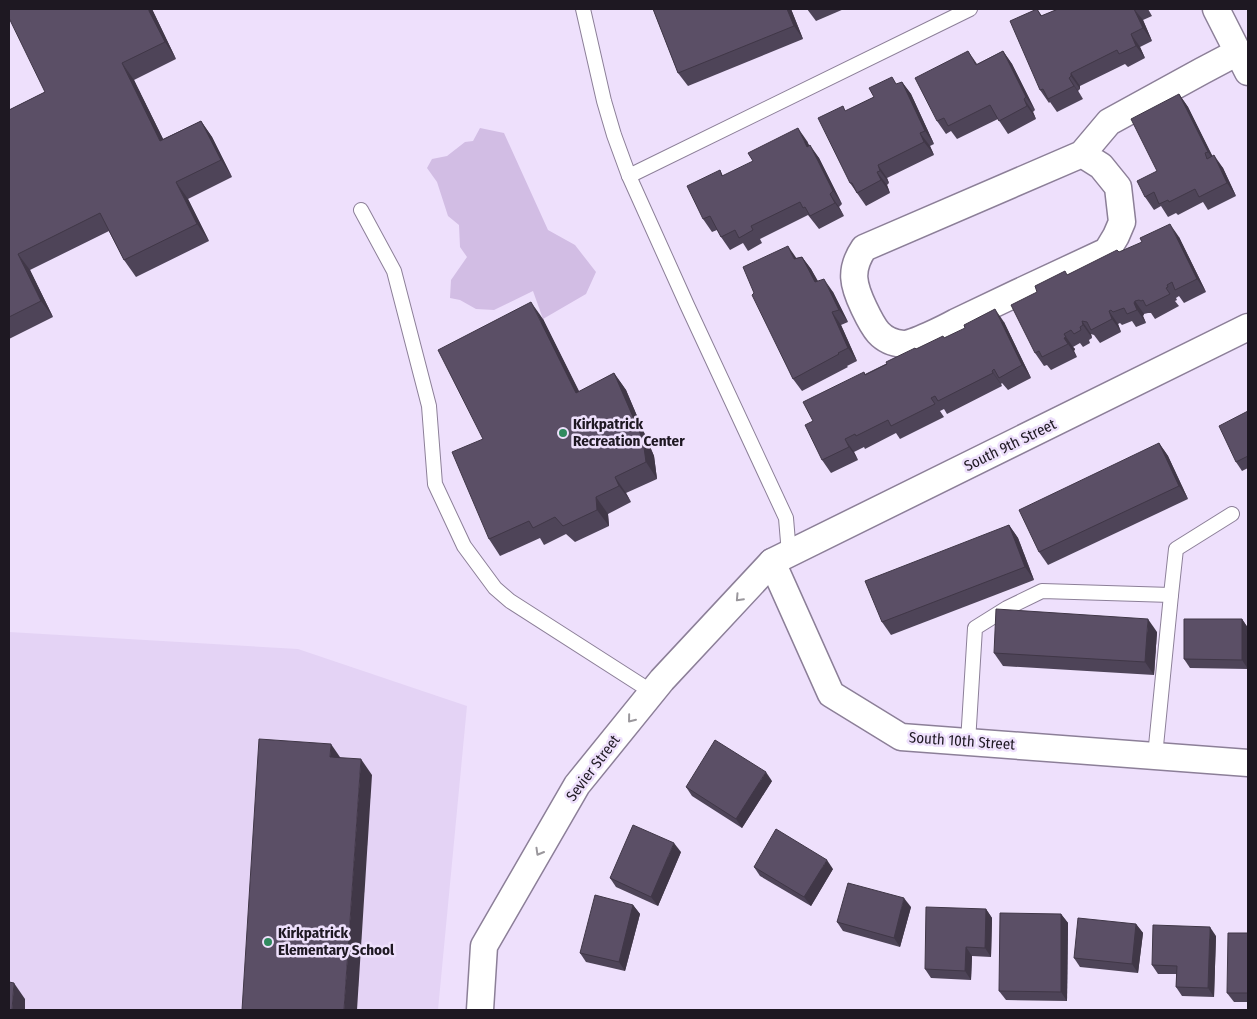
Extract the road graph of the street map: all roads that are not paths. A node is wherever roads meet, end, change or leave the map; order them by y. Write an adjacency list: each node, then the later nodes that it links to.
1 (583, 9): 6 (lane)
2 (970, 9): 6 (lane)
3 (1216, 9): 4 (street)
4 (1243, 62): 5 (street)
5 (1082, 154): 5 (street)
6 (629, 176): 10 (lane)
7 (361, 210): 12 (lane)
8 (1248, 327): 10 (street, South 9th Street)
9 (1232, 514): 11 (lane)
10 (780, 558): 12 (street, Sevier Street, one-way to 12); 13 (street, South 10th Street)
11 (1171, 594): 13 (lane); 14 (lane)
12 (652, 692): 16 (street, Sevier Street, one-way to 16)
13 (968, 742): 14 (street, South 10th Street)
14 (1156, 756): 15 (street, South 10th Street)
15 (1248, 762)
16 (480, 1010)

